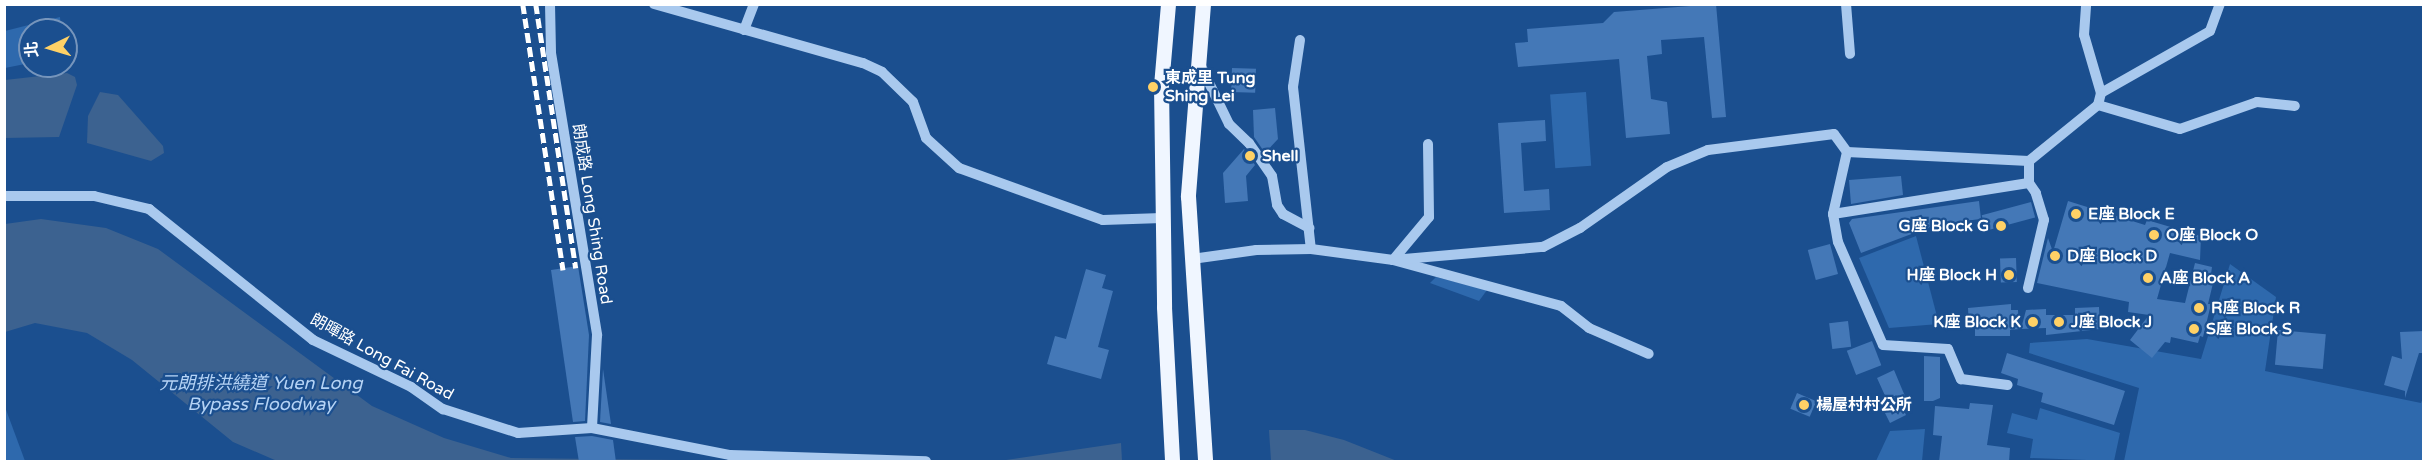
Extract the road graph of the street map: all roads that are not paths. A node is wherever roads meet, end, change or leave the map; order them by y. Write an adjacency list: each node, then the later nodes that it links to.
1 (550, 4): 30 (street, 朗成路 Long Shing Road)
2 (654, 4): 9 (street)
3 (754, 4): 9 (street)
4 (1168, 4): 22 (main road)
5 (1203, 4): 12 (main road)
6 (1846, 4): 11 (street)
7 (2085, 4): 13 (street)
8 (2220, 4): 13 (street)
9 (744, 30): 22 (street)
10 (1300, 40): 23 (street)
11 (1850, 54)
12 (1198, 59): 23 (street); 25 (main road)
13 (2101, 93): 14 (street)
14 (2098, 105): 15 (street); 18 (street)
15 (2295, 106)
16 (1428, 144): 26 (street)
17 (1847, 152): 18 (street); 21 (street); 26 (street)
18 (2029, 161): 19 (street)
19 (2029, 183): 21 (street); 27 (street)
20 (4, 196): 30 (street, 朗暉路 Long Fai Road)
21 (1833, 214): 29 (street)
22 (1162, 218): 32 (main road)
23 (1309, 228): 24 (street)
24 (1311, 249): 25 (street); 26 (street)
25 (1192, 259): 33 (main road)
26 (1393, 260): 28 (street)
27 (2028, 288)
28 (1649, 354)
29 (2008, 385)
30 (592, 428): 31 (street, 朗暉路 Long Fai Road)
31 (926, 461)
32 (1172, 462)
33 (1205, 462)

